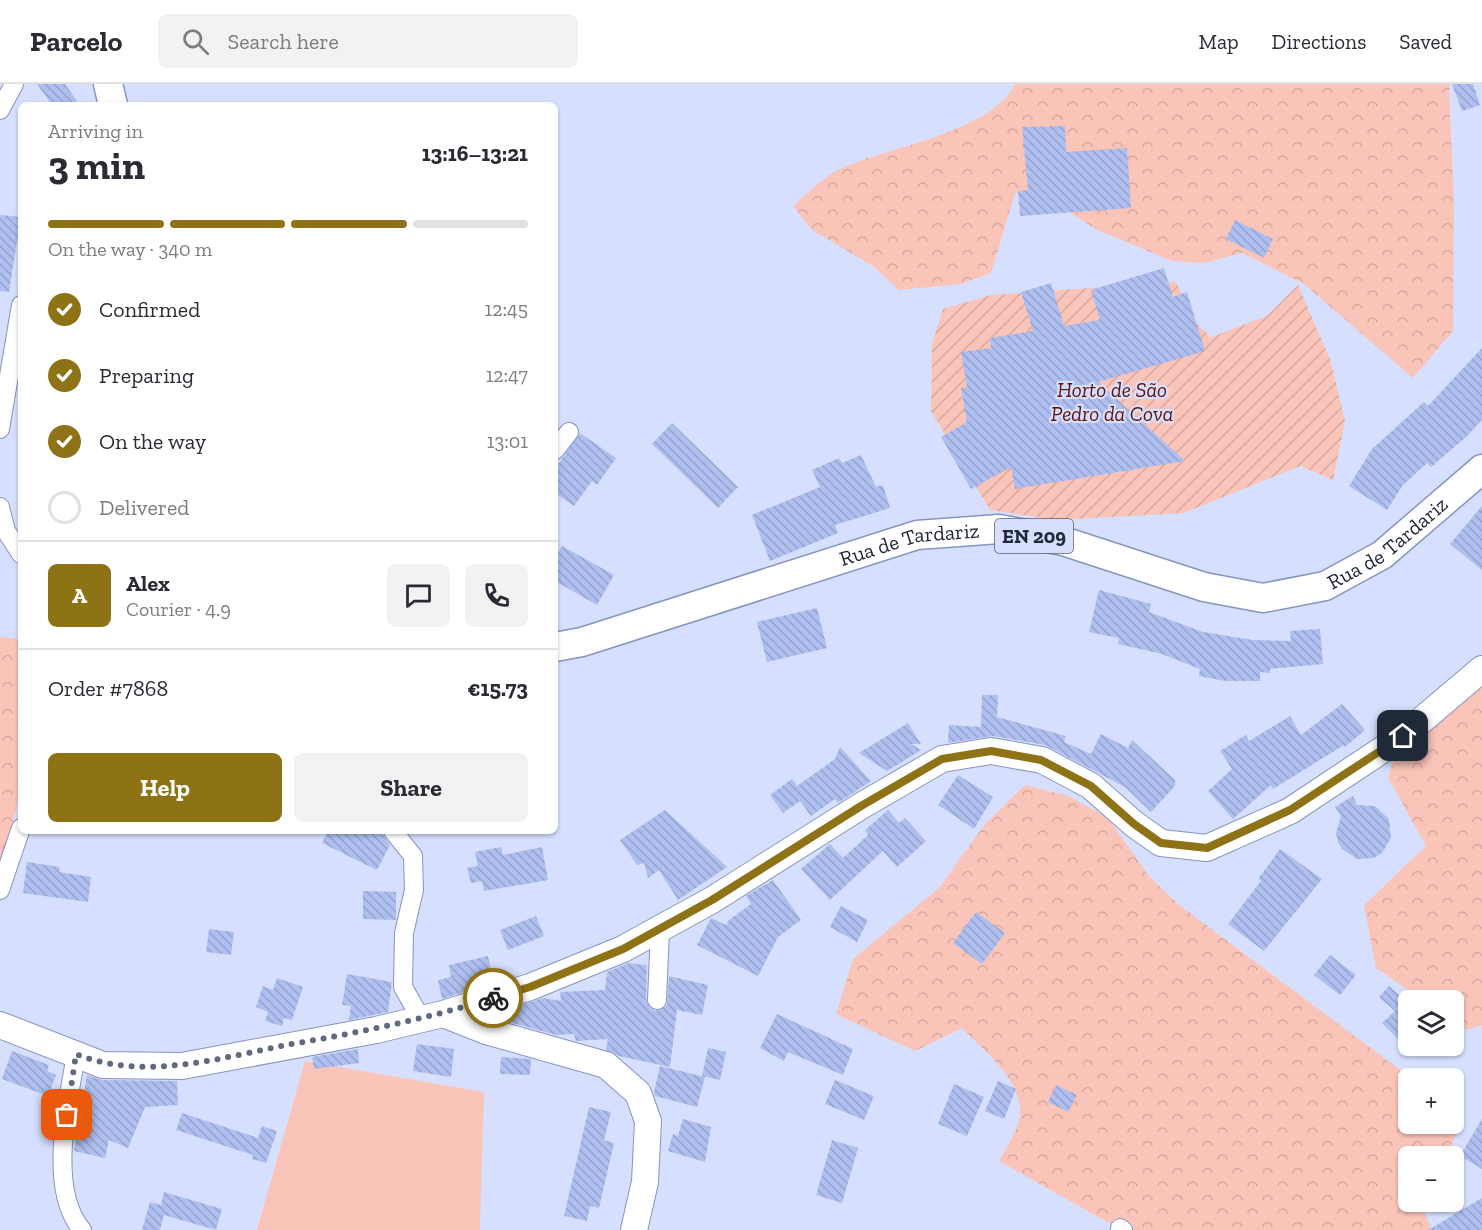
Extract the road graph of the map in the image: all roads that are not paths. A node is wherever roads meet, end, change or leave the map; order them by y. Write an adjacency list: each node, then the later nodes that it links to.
1 (14, 84): 4 (street)
2 (108, 84): 3 (main road)
3 (112, 102)
4 (0, 110)
5 (18, 323): 6 (street)
6 (0, 429)
7 (569, 432): 8 (street)
8 (558, 446)
9 (1482, 470): 12 (main road, Rua de Tardariz / EN 209)
10 (0, 507): 11 (street)
11 (18, 549)
12 (558, 646)
13 (1482, 669): 17 (street)
14 (19, 834): 16 (street)
15 (395, 834): 19 (street)
16 (0, 890)
17 (660, 928): 18 (street); 19 (street)
18 (657, 1000)
19 (432, 1017): 21 (street); 23 (street)
20 (0, 1025): 21 (street)
21 (76, 1054): 22 (street)
22 (82, 1230)
23 (634, 1230)

